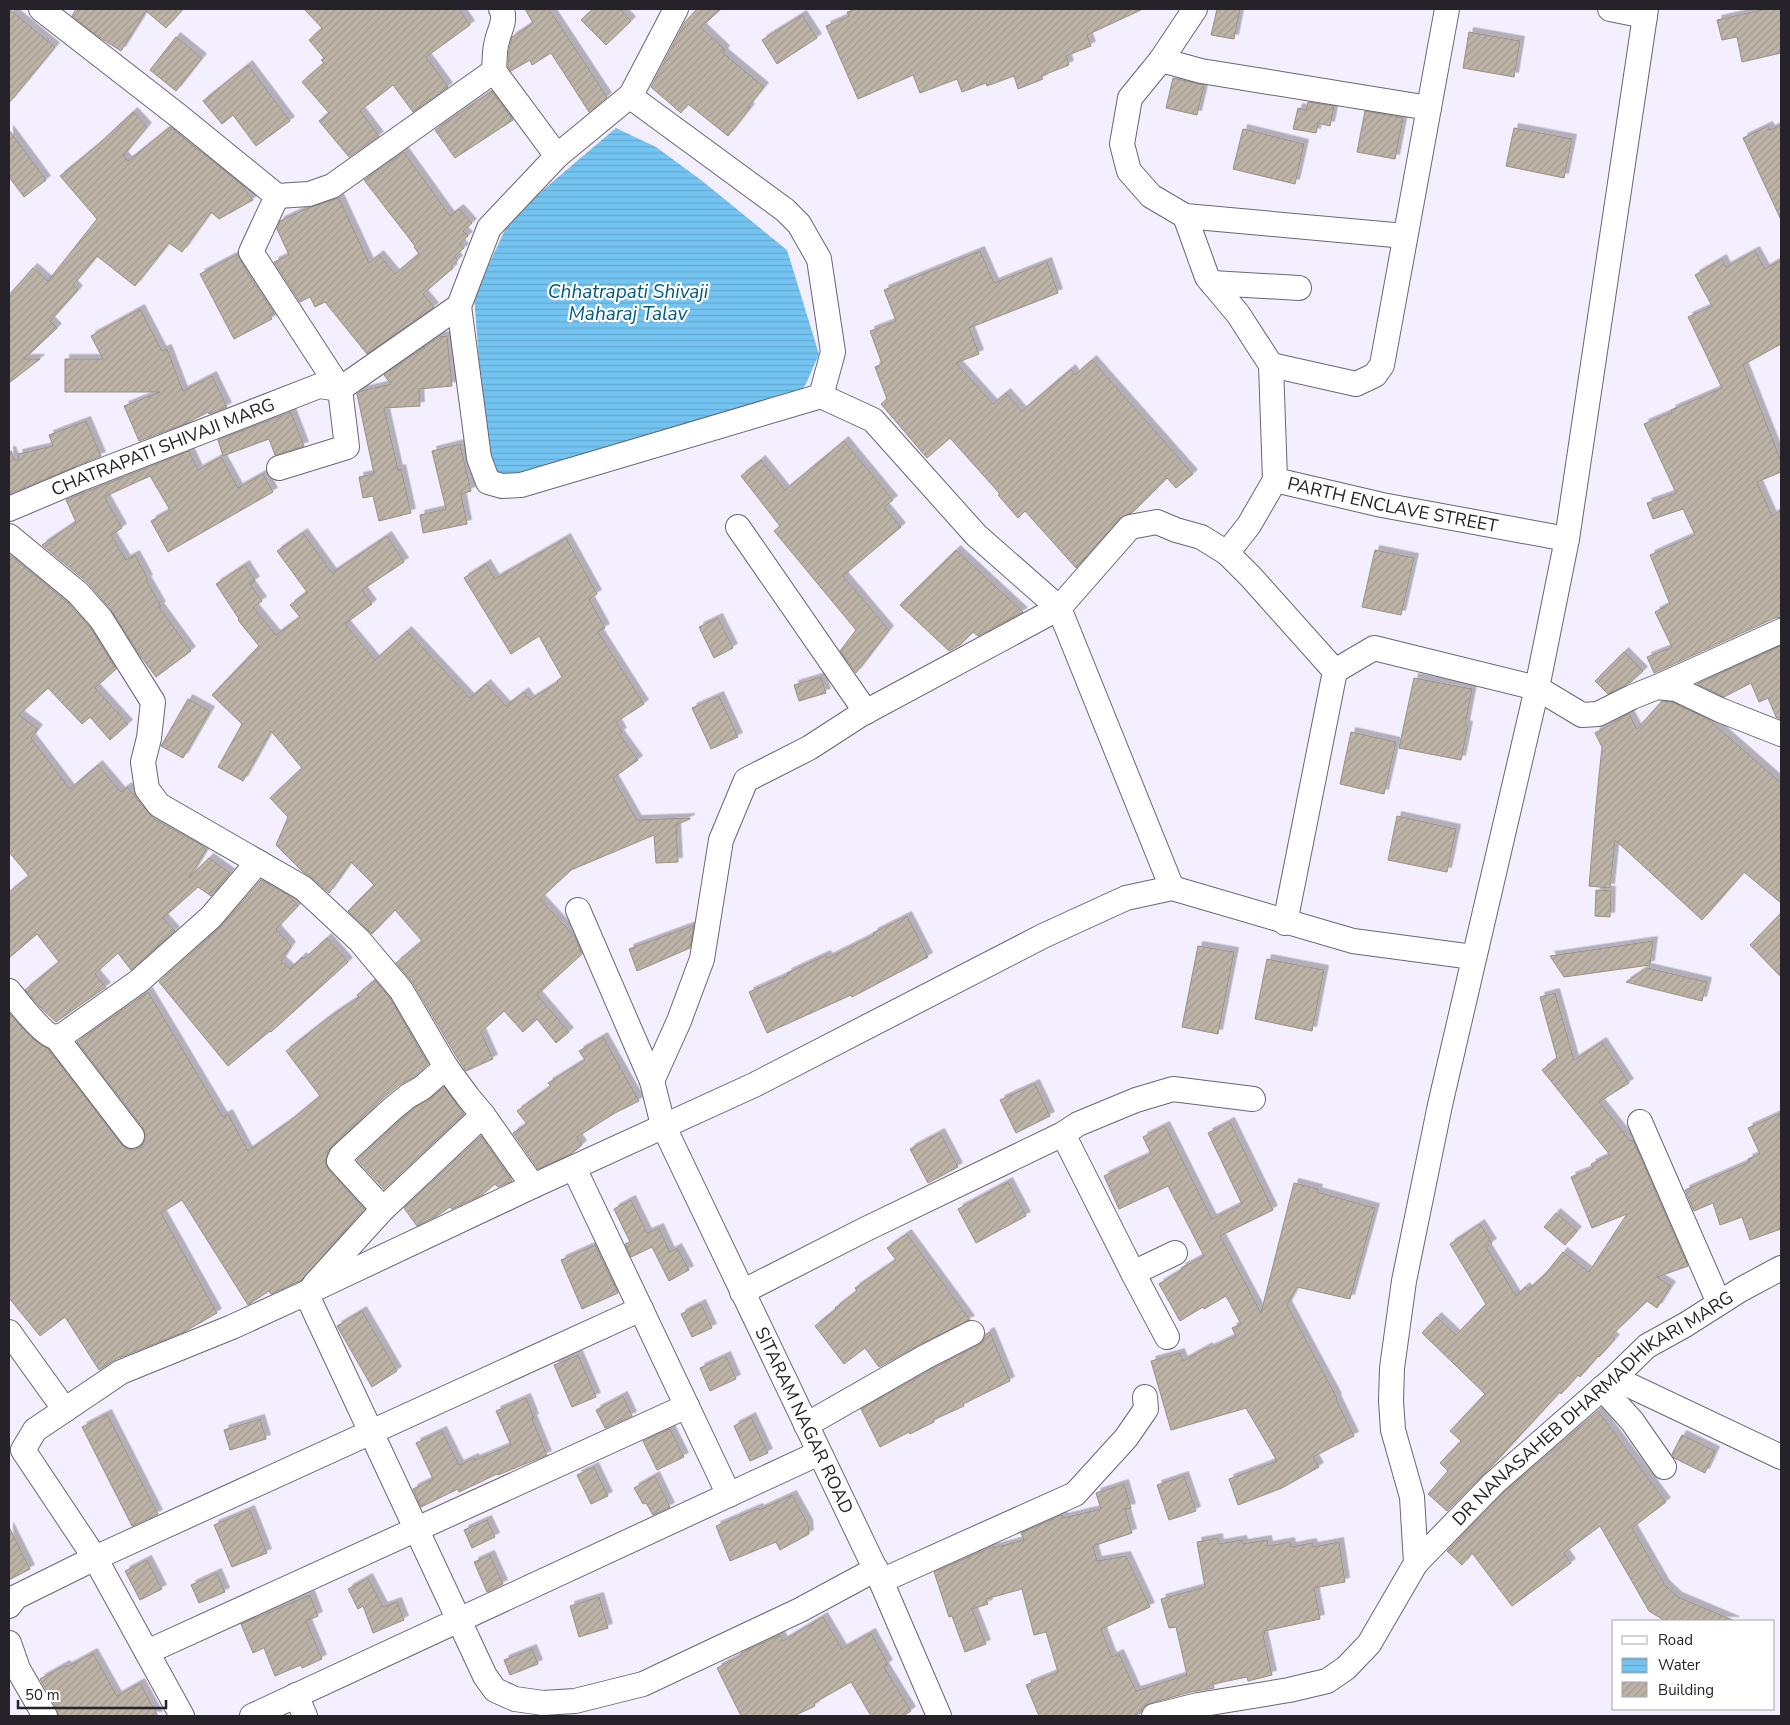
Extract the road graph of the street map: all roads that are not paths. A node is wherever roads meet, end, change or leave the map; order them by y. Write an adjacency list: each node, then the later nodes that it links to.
1 (41, 9): 13 (street)
2 (501, 9): 9 (street)
3 (676, 9): 10 (street)
4 (1195, 9): 8 (street)
5 (1447, 9): 11 (street)
6 (1610, 9): 7 (street)
7 (1646, 12): 27 (street)
8 (1161, 60): 11 (street); 14 (street)
9 (494, 71): 12 (street); 13 (street)
10 (631, 95): 12 (street); 21 (street)
11 (1429, 108): 15 (street)
12 (557, 156): 18 (street)
13 (276, 196): 20 (street)
14 (1185, 216): 15 (street); 16 (street)
15 (1406, 236): 19 (street)
16 (1212, 283): 17 (street); 19 (street)
17 (1299, 288)
18 (459, 306): 20 (street, CHATRAPATI SHIVAJI MARG); 21 (street)
19 (1271, 365): 23 (street)
20 (329, 388): 22 (street); 24 (street, CHATRAPATI SHIVAJI MARG)
21 (821, 396): 29 (street)
22 (279, 468)
23 (1275, 480): 27 (street, PARTH ENCLAVE STREET); 28 (street, PARTH ENCLAVE STREET)
24 (9, 509)
25 (738, 527): 34 (street)
26 (9, 536): 36 (street)
27 (1567, 538): 33 (street)
28 (1227, 552): 29 (street); 31 (street)
29 (1059, 608): 34 (street); 37 (street)
30 (1781, 631): 32 (street)
31 (1335, 672): 33 (street); 39 (street)
32 (1657, 687): 33 (street); 35 (street)
33 (1537, 688): 40 (street)
34 (866, 712): 44 (street)
35 (1781, 734)
36 (258, 862): 42 (street); 43 (street)
37 (1172, 888): 39 (street); 48 (street)
38 (578, 910): 44 (street, SITARAM NAGAR ROAD)
39 (1285, 923): 40 (street)
40 (1473, 957): 76 (street)
41 (9, 990): 42 (street)
42 (56, 1037): 50 (street)
43 (446, 1067): 46 (street); 53 (street)
44 (652, 1081): 48 (street, SITARAM NAGAR ROAD)
45 (1253, 1099): 49 (street)
46 (483, 1115): 52 (street); 53 (street)
47 (1640, 1122): 59 (street)
48 (663, 1125): 51 (street); 57 (street, SITARAM NAGAR ROAD)
49 (1063, 1134): 56 (street); 57 (street)
50 (132, 1136)
51 (574, 1168): 52 (street); 60 (street)
52 (533, 1186): 58 (street)
53 (383, 1209): 58 (street)
54 (1174, 1253): 56 (street)
55 (1781, 1268): 59 (street, DR NANASAHEB DHARMADHIKARI MARG)
56 (1133, 1273): 63 (street)
57 (742, 1292): 68 (street, SITARAM NAGAR ROAD)
58 (306, 1293): 67 (street); 69 (street)
59 (1720, 1303): 64 (street, DR NANASAHEB DHARMADHIKARI MARG)
60 (641, 1309): 66 (street); 69 (street)
61 (9, 1332): 67 (street)
62 (972, 1333): 68 (street)
63 (1167, 1337)
64 (1608, 1383): 71 (street); 72 (street); 76 (street, DR NANASAHEB DHARMADHIKARI MARG)
65 (1145, 1397): 77 (street)
66 (687, 1406): 73 (street); 74 (street)
67 (66, 1410): 75 (street)
68 (806, 1425): 70 (street, SITARAM NAGAR ROAD)
69 (372, 1433): 74 (street); 75 (street)
70 (819, 1453): 73 (street); 77 (street, SITARAM NAGAR ROAD)
71 (1781, 1457)
72 (1664, 1468)
73 (729, 1495): 79 (street)
74 (416, 1529): 79 (street); 81 (street)
75 (95, 1558): 78 (street); 81 (street)
76 (1416, 1563): 87 (street, DR NANASAHEB DHARMADHIKARI MARG)
77 (878, 1575): 79 (street); 86 (street, SITARAM NAGAR ROAD)
78 (9, 1606)
79 (458, 1620): 82 (street)
80 (9, 1643): 83 (street)
81 (147, 1652): 84 (street)
82 (301, 1706): 85 (street)
83 (45, 1716)
84 (182, 1716)
85 (252, 1716)
86 (940, 1716)
87 (1157, 1716)

